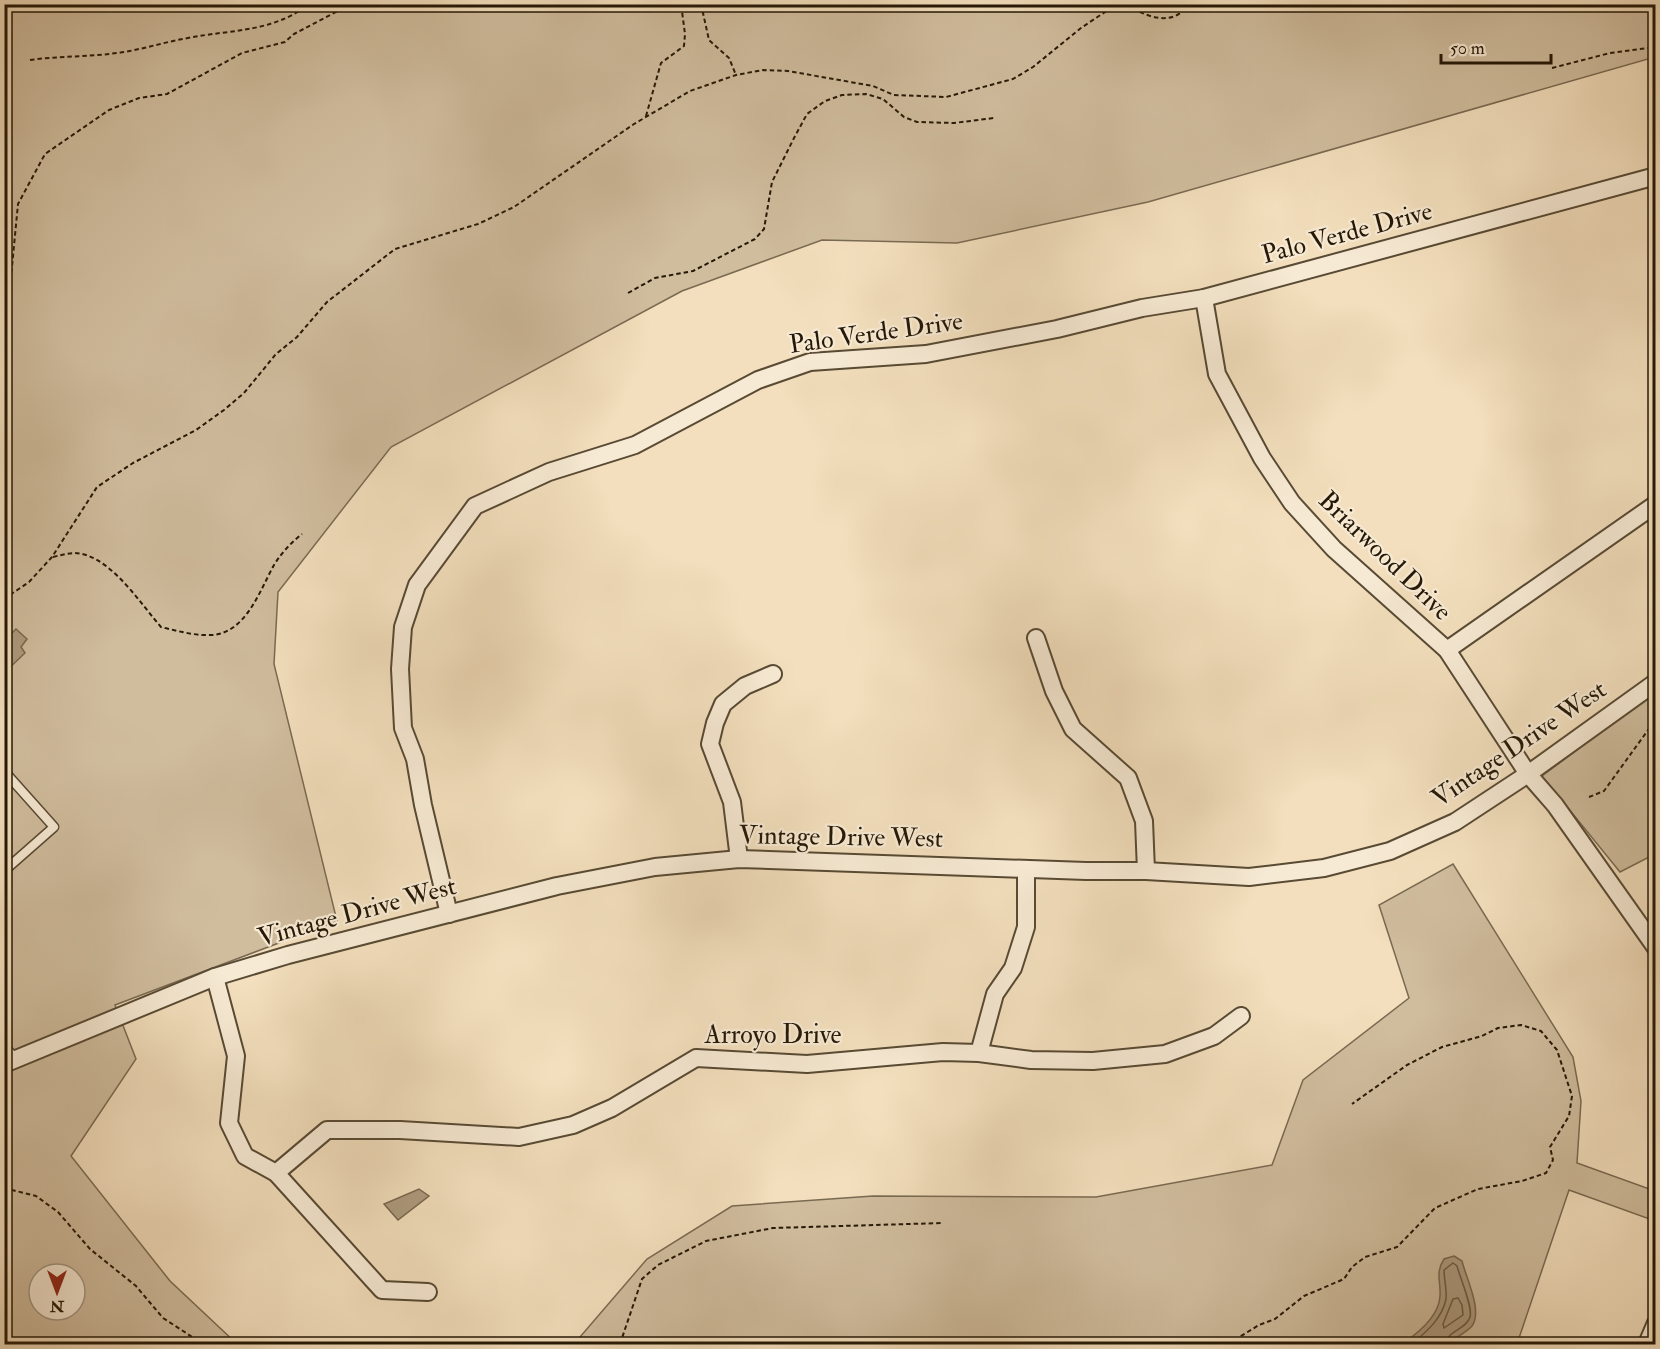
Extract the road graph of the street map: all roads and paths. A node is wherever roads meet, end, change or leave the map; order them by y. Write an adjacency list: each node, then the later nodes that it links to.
1 (310, 4): 9 (path)
2 (351, 4): 17 (path)
3 (681, 4): 12 (path)
4 (701, 4): 11 (path)
5 (1117, 4): 11 (path)
6 (1127, 4): 7 (path)
7 (1189, 4)
8 (1656, 47): 10 (path)
9 (30, 60)
10 (1552, 68)
11 (736, 75): 12 (path)
12 (646, 118): 20 (path)
13 (994, 118): 15 (path)
14 (1656, 176): 16 (street, Palo Verde Drive)
15 (628, 293)
16 (1204, 298): 23 (street, Briarwood Drive); 34 (street, Palo Verde Drive)
17 (4, 302)
18 (1656, 504): 23 (street)
19 (302, 534): 20 (path)
20 (52, 557): 21 (path)
21 (4, 599)
22 (1036, 638): 33 (street)
23 (1447, 650): 28 (street, Briarwood Drive)
24 (773, 674): 30 (street)
25 (1656, 682): 28 (street, Vintage Drive West)
26 (1656, 719): 29 (path)
27 (4, 771): 32 (lane)
28 (1528, 774): 33 (street, Vintage Drive West); 35 (street, Briarwood Drive)
29 (1589, 797)
30 (739, 859): 31 (street, Vintage Drive West); 34 (street, Vintage Drive West)
31 (1026, 869): 33 (street, Vintage Drive West); 39 (street)
32 (4, 871)
33 (1146, 871)
34 (449, 914): 36 (street, Vintage Drive West)
35 (1656, 948)
36 (215, 977): 40 (street, Vintage Drive West); 42 (street)
37 (1241, 1016): 39 (street, Arroyo Drive)
38 (4, 1047): 40 (lane)
39 (979, 1053): 42 (street, Arroyo Drive)
40 (10, 1062)
41 (1352, 1104): 49 (path)
42 (276, 1173): 45 (street)
43 (4, 1188): 47 (path)
44 (943, 1223): 48 (path)
45 (428, 1292)
46 (1656, 1323): 50 (street)
47 (203, 1344)
48 (620, 1344)
49 (1228, 1344)
50 (1647, 1344)

